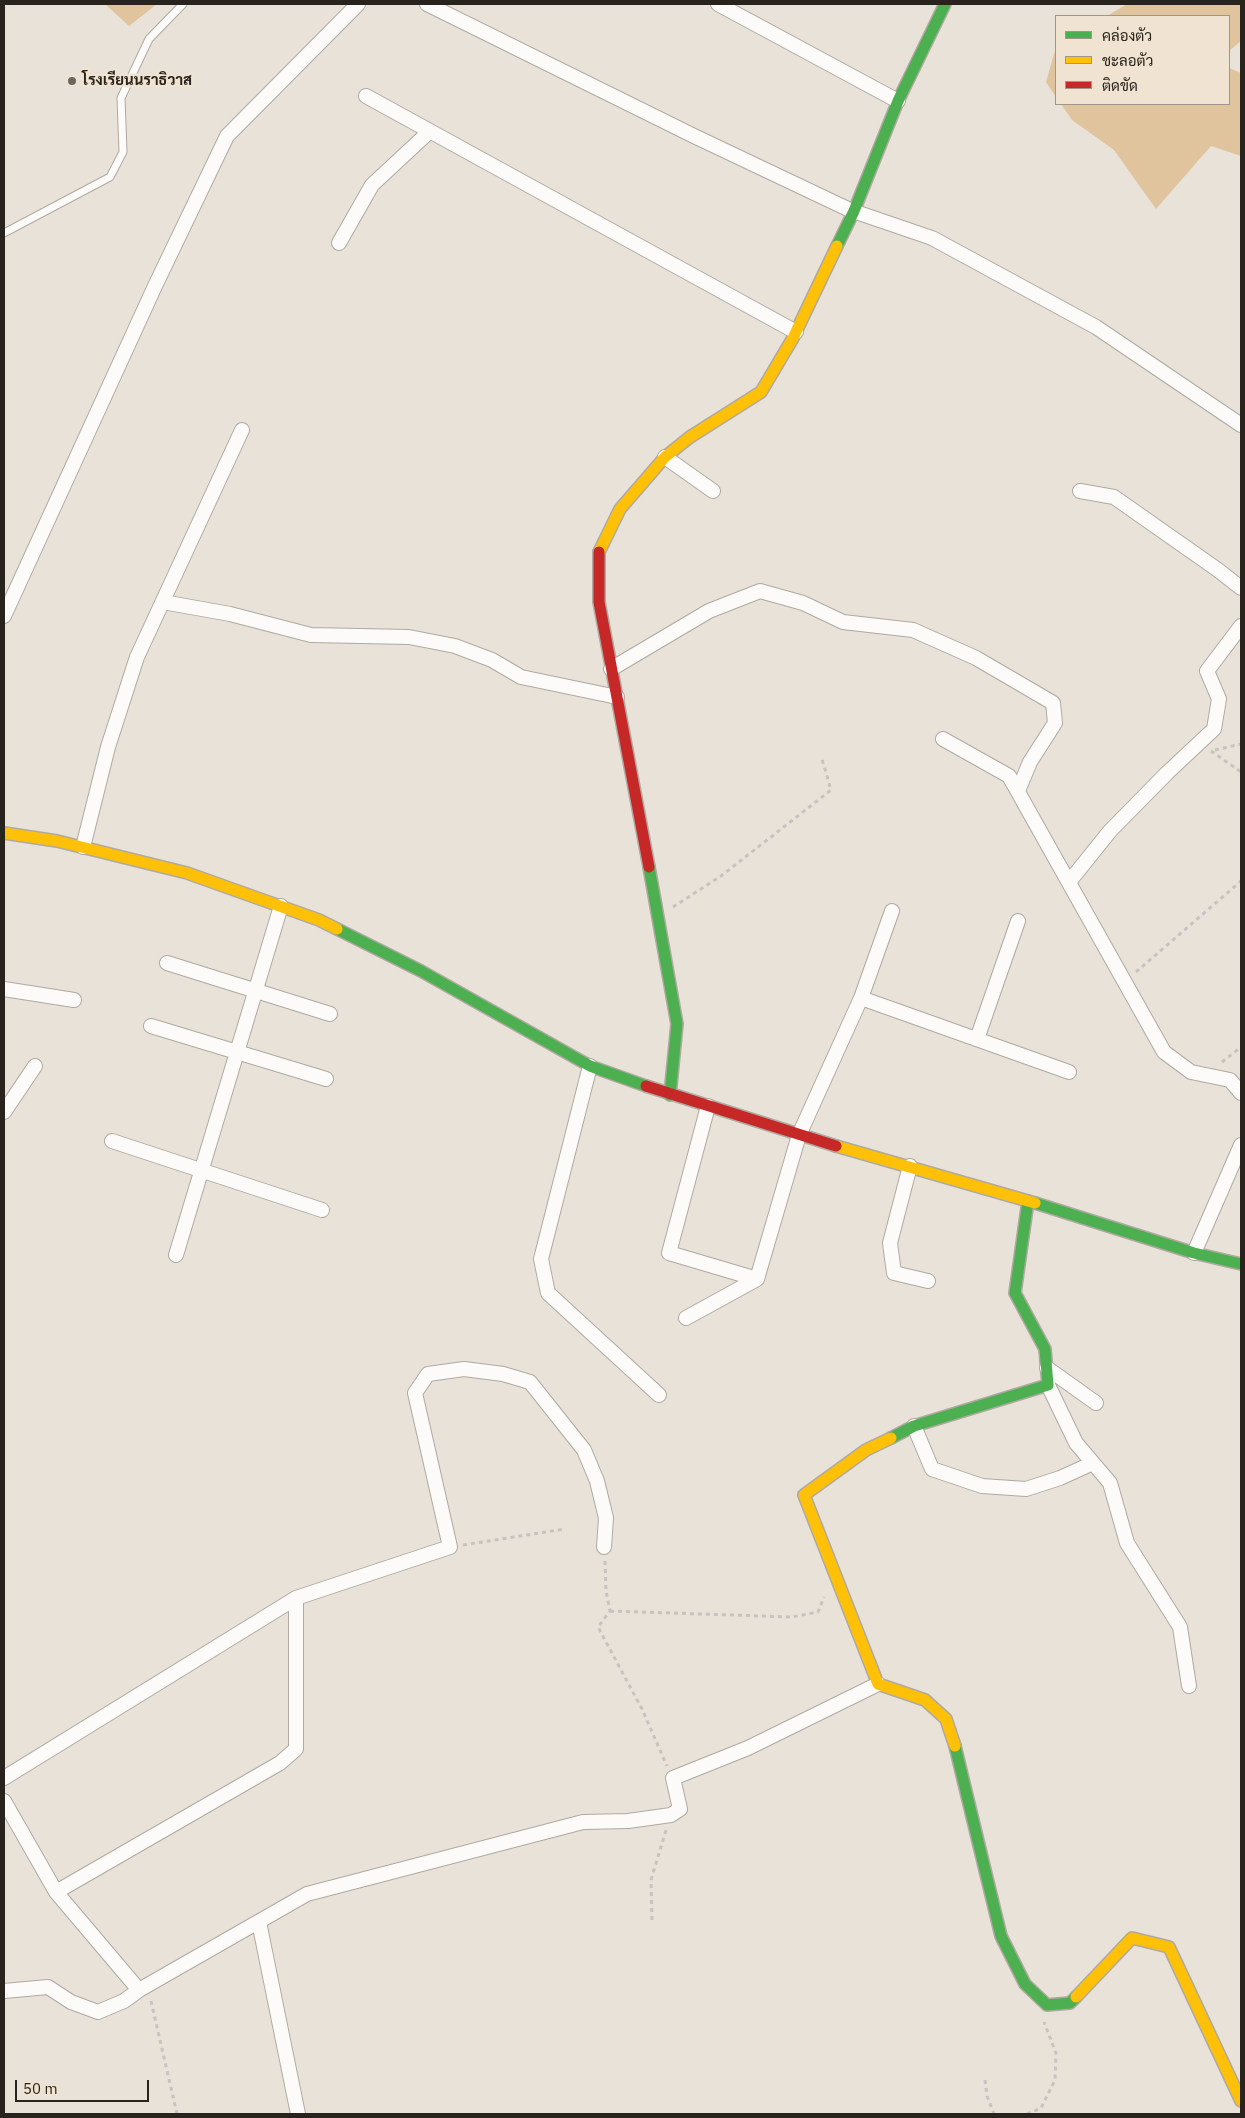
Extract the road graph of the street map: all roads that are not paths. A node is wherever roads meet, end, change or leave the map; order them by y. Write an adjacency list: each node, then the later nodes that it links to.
1 (183, 4): 10 (lane)
2 (358, 4): 20 (street)
3 (427, 4): 9 (street)
4 (718, 4): 7 (street)
5 (946, 4): 7 (street)
6 (366, 96): 8 (street)
7 (898, 101): 9 (street)
8 (430, 131): 11 (street); 12 (street)
9 (854, 211): 12 (street); 13 (street)
10 (4, 233)
11 (339, 243)
12 (796, 332): 15 (street)
13 (1241, 426)
14 (242, 430): 19 (street)
15 (665, 457): 16 (street); 22 (street)
16 (713, 491)
17 (1080, 491): 18 (street)
18 (1241, 588)
19 (163, 602): 23 (street); 27 (street)
20 (4, 616)
21 (1241, 626): 28 (street)
22 (611, 669): 23 (street); 25 (street)
23 (617, 697): 46 (street)
24 (943, 739): 25 (street)
25 (1018, 791): 28 (street)
26 (4, 833): 27 (street)
27 (83, 847): 29 (street)
28 (1069, 882): 45 (street)
29 (281, 906): 34 (street); 42 (street)
30 (892, 912): 35 (street)
31 (1018, 921): 39 (street)
32 (167, 964): 34 (street)
33 (4, 990): 36 (street)
34 (256, 991): 37 (street); 40 (street)
35 (861, 998): 39 (street); 49 (street)
36 (74, 1000)
37 (330, 1014)
38 (151, 1026): 40 (street)
39 (977, 1039): 43 (street)
40 (237, 1052): 44 (street); 53 (street)
41 (34, 1066): 48 (street)
42 (590, 1066): 46 (street); 65 (street)
43 (1069, 1072)
44 (326, 1079)
45 (1241, 1093)
46 (670, 1095): 47 (street)
47 (708, 1106): 49 (street); 60 (street)
48 (4, 1112)
49 (799, 1134): 52 (street); 60 (street)
50 (112, 1142): 53 (street)
51 (1241, 1145): 56 (street)
52 (910, 1166): 54 (street); 61 (street)
53 (202, 1171): 55 (street); 57 (street)
54 (1028, 1201): 56 (street); 63 (street)
55 (322, 1210)
56 (1194, 1252): 58 (street); 59 (street)
57 (176, 1256)
58 (1241, 1264)
59 (1241, 1270)
60 (757, 1280): 62 (street)
61 (928, 1281)
62 (686, 1318)
63 (1047, 1368): 64 (street); 66 (street)
64 (1048, 1385): 67 (street); 68 (street)
65 (660, 1395)
66 (1096, 1403)
67 (914, 1426): 68 (street); 71 (street)
68 (1093, 1463): 72 (street)
69 (604, 1547): 70 (street)
70 (296, 1598): 73 (street); 75 (street)
71 (878, 1684): 76 (street); 79 (street)
72 (1189, 1686)
73 (4, 1778)
74 (4, 1801): 75 (street)
75 (56, 1892): 77 (street)
76 (259, 1922): 77 (street); 80 (street)
77 (143, 1988): 78 (street)
78 (4, 1991)
79 (1241, 2101)
80 (298, 2114)

